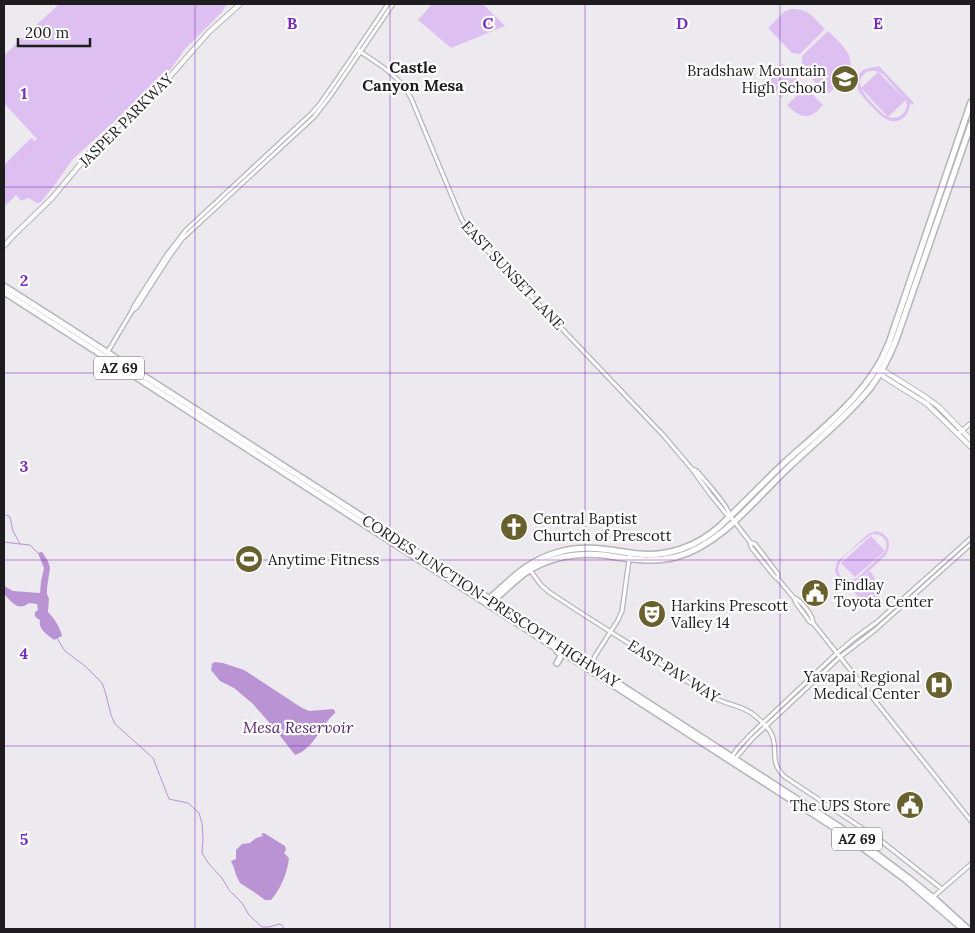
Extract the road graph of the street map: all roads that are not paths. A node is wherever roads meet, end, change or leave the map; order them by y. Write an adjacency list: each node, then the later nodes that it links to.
1 (240, 4): 13 (main road, JASPER PARKWAY)
2 (388, 4): 8 (street)
3 (393, 4): 4 (street)
4 (359, 51): 8 (street); 23 (street, EAST SUNSET LANE)
5 (971, 102): 6 (main road)
6 (970, 113): 9 (main road)
7 (971, 124): 11 (main road)
8 (293, 134): 16 (street)
9 (952, 159): 10 (main road); 11 (main road)
10 (946, 176): 12 (main road); 18 (main road)
11 (952, 178): 12 (main road)
12 (946, 196): 18 (main road)
13 (4, 246)
14 (4, 286): 16 (main road, CORDES JUNCTION–PRESCOTT HIGHWAY / AZ 69)
15 (4, 292): 17 (main road, CORDES JUNCTION–PRESCOTT HIGHWAY / AZ 69)
16 (107, 352): 17 (street); 28 (main road, CORDES JUNCTION–PRESCOTT HIGHWAY / AZ 69)
17 (104, 357): 28 (main road, CORDES JUNCTION–PRESCOTT HIGHWAY / AZ 69)
18 (880, 370): 20 (main road); 23 (main road)
19 (971, 423): 20 (street)
20 (960, 432): 21 (main road); 22 (main road)
21 (971, 440)
22 (971, 447)
23 (732, 519): 26 (main road); 32 (street, EAST SUNSET LANE)
24 (971, 538): 32 (street)
25 (971, 544): 34 (street)
26 (629, 556): 27 (main road); 27 (main road); 30 (street)
27 (529, 568): 28 (main road); 28 (main road); 30 (street, EAST PAV WAY)
28 (489, 602): 29 (main road, CORDES JUNCTION–PRESCOTT HIGHWAY / AZ 69); 31 (main road, CORDES JUNCTION–PRESCOTT HIGHWAY / AZ 69)
29 (528, 630): 35 (main road); 38 (main road, CORDES JUNCTION–PRESCOTT HIGHWAY / AZ 69)
30 (610, 632): 33 (street); 37 (street, EAST PAV WAY)
31 (564, 648): 33 (street); 36 (main road, CORDES JUNCTION–PRESCOTT HIGHWAY / AZ 69)
32 (837, 653): 34 (street, EAST SUNSET LANE); 37 (street)
33 (595, 656): 36 (street)
34 (840, 657): 37 (street); 39 (street, EAST SUNSET LANE)
35 (557, 663)
36 (632, 693): 38 (main road, CORDES JUNCTION–PRESCOTT HIGHWAY / AZ 69)
37 (764, 725): 38 (street); 41 (street)
38 (733, 759): 42 (main road, CORDES JUNCTION–PRESCOTT HIGHWAY / AZ 69)
39 (971, 821)
40 (971, 864): 41 (street)
41 (942, 889): 42 (street)
42 (931, 898): 43 (main road, CORDES JUNCTION–PRESCOTT HIGHWAY / AZ 69); 44 (main road, CORDES JUNCTION–PRESCOTT HIGHWAY / AZ 69)
43 (963, 929)
44 (968, 929)

